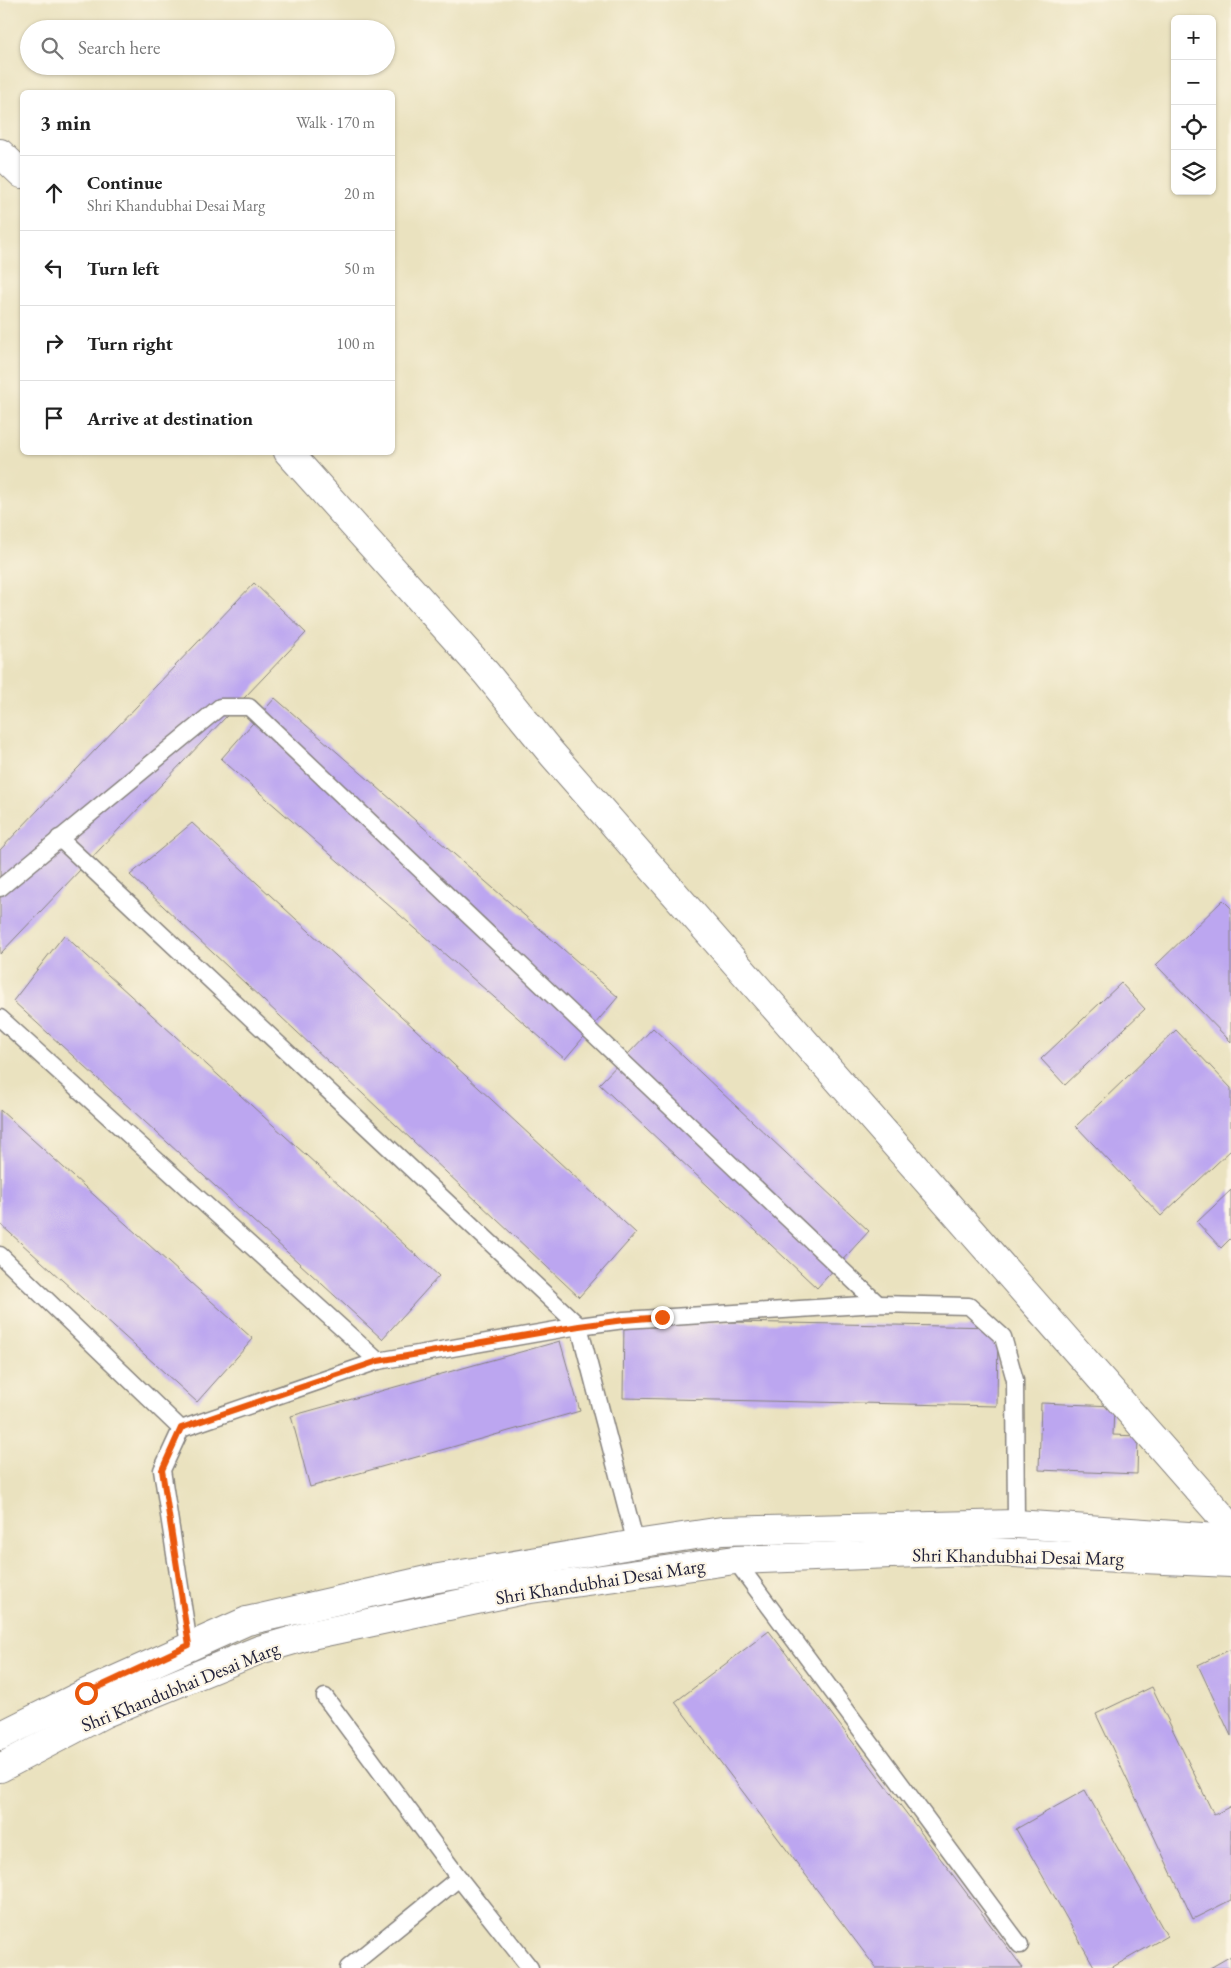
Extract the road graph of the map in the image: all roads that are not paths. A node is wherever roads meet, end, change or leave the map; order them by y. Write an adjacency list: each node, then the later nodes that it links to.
1 (0, 153): 2 (main road)
2 (20, 172)
3 (291, 455): 13 (main road)
4 (59, 838): 5 (lane); 8 (lane); 9 (lane)
5 (0, 888)
6 (0, 1018): 10 (lane)
7 (0, 1255): 11 (lane)
8 (878, 1304): 9 (lane); 12 (lane)
9 (579, 1326): 10 (lane); 15 (lane)
10 (378, 1361): 11 (lane)
11 (181, 1428): 18 (lane)
12 (1016, 1524): 14 (main road, Shri Khandubhai Desai Marg); 15 (main road, Shri Khandubhai Desai Marg)
13 (1231, 1527)
14 (1231, 1539)
15 (636, 1544): 18 (main road, Shri Khandubhai Desai Marg)
16 (734, 1560): 17 (main road, Shri Khandubhai Desai Marg); 21 (main road, Shri Khandubhai Desai Marg); 23 (lane)
17 (1231, 1563)
18 (189, 1645): 20 (main road, Shri Khandubhai Desai Marg)
19 (325, 1697): 22 (lane)
20 (0, 1736)
21 (0, 1768)
22 (459, 1878): 24 (lane); 25 (lane)
23 (1020, 1945)
24 (348, 1968)
25 (530, 1968)

